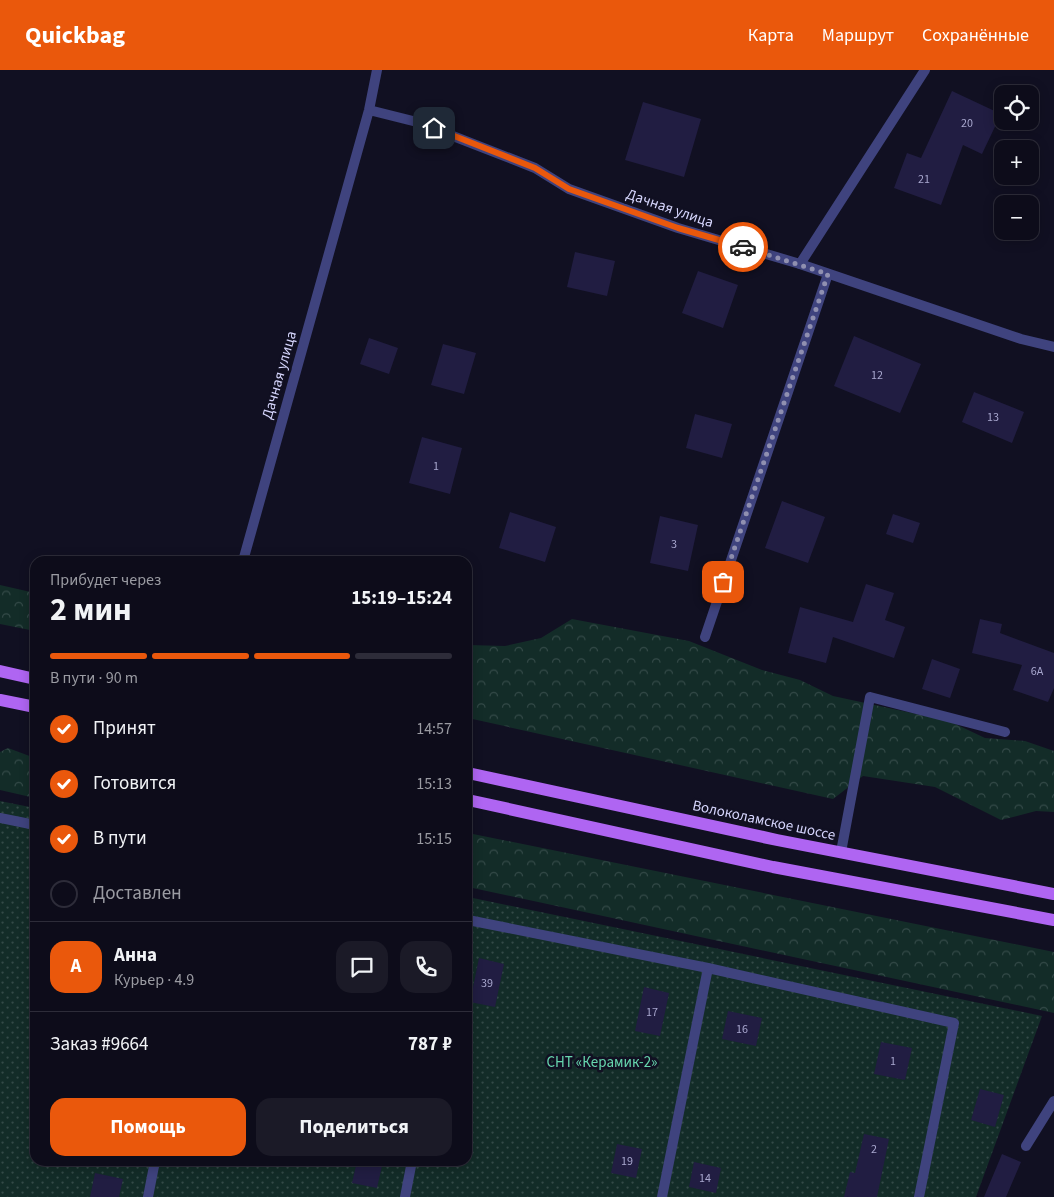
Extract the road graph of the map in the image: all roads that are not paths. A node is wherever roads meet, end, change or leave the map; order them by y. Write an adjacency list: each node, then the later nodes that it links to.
1 (377, 70): 3 (street, Дачная улица)
2 (925, 70): 4 (street)
3 (369, 110): 4 (street, Дачная улица); 7 (street, Дачная улица)
4 (800, 264): 5 (street, Дачная улица)
5 (828, 274): 6 (street, Дачная улица); 8 (street)
6 (1054, 347)
7 (243, 556)
8 (704, 637)
9 (0, 672): 10 (main road)
10 (30, 678)
11 (0, 700): 12 (main road)
12 (30, 706)
13 (1005, 732): 18 (street)
14 (472, 774): 18 (main road, Волоколамское шоссе)
15 (472, 801): 20 (main road)
16 (0, 818): 17 (street)
17 (30, 824)
18 (841, 852): 19 (main road, Волоколамское шоссе)
19 (1054, 894)
20 (1054, 920)
21 (472, 921): 22 (street)
22 (708, 968): 29 (street); 30 (street)
23 (1054, 1101): 24 (street)
24 (1026, 1146)
25 (154, 1166): 27 (street)
26 (411, 1166): 28 (street)
27 (148, 1197)
28 (405, 1197)
29 (662, 1197)
30 (919, 1197)

